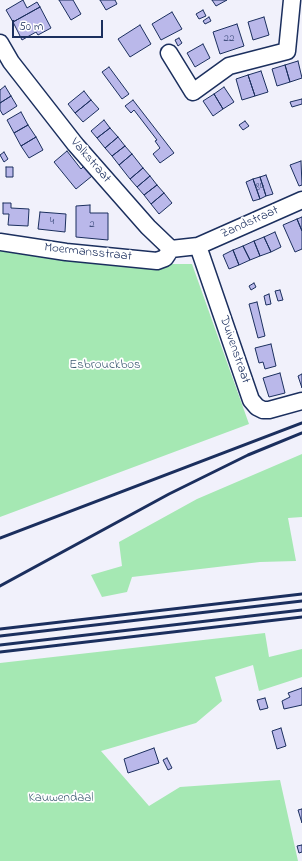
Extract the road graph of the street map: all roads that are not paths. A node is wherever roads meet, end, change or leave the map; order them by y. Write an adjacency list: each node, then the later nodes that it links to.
1 (292, 0): 3 (street)
2 (0, 43): 7 (street, Valkstraat)
3 (168, 53)
4 (302, 200): 6 (street, Zandstraat)
5 (0, 242): 7 (street, Moermansstraat)
6 (198, 246): 7 (street); 8 (street, Duivenstraat)
7 (171, 249)
8 (302, 401)

